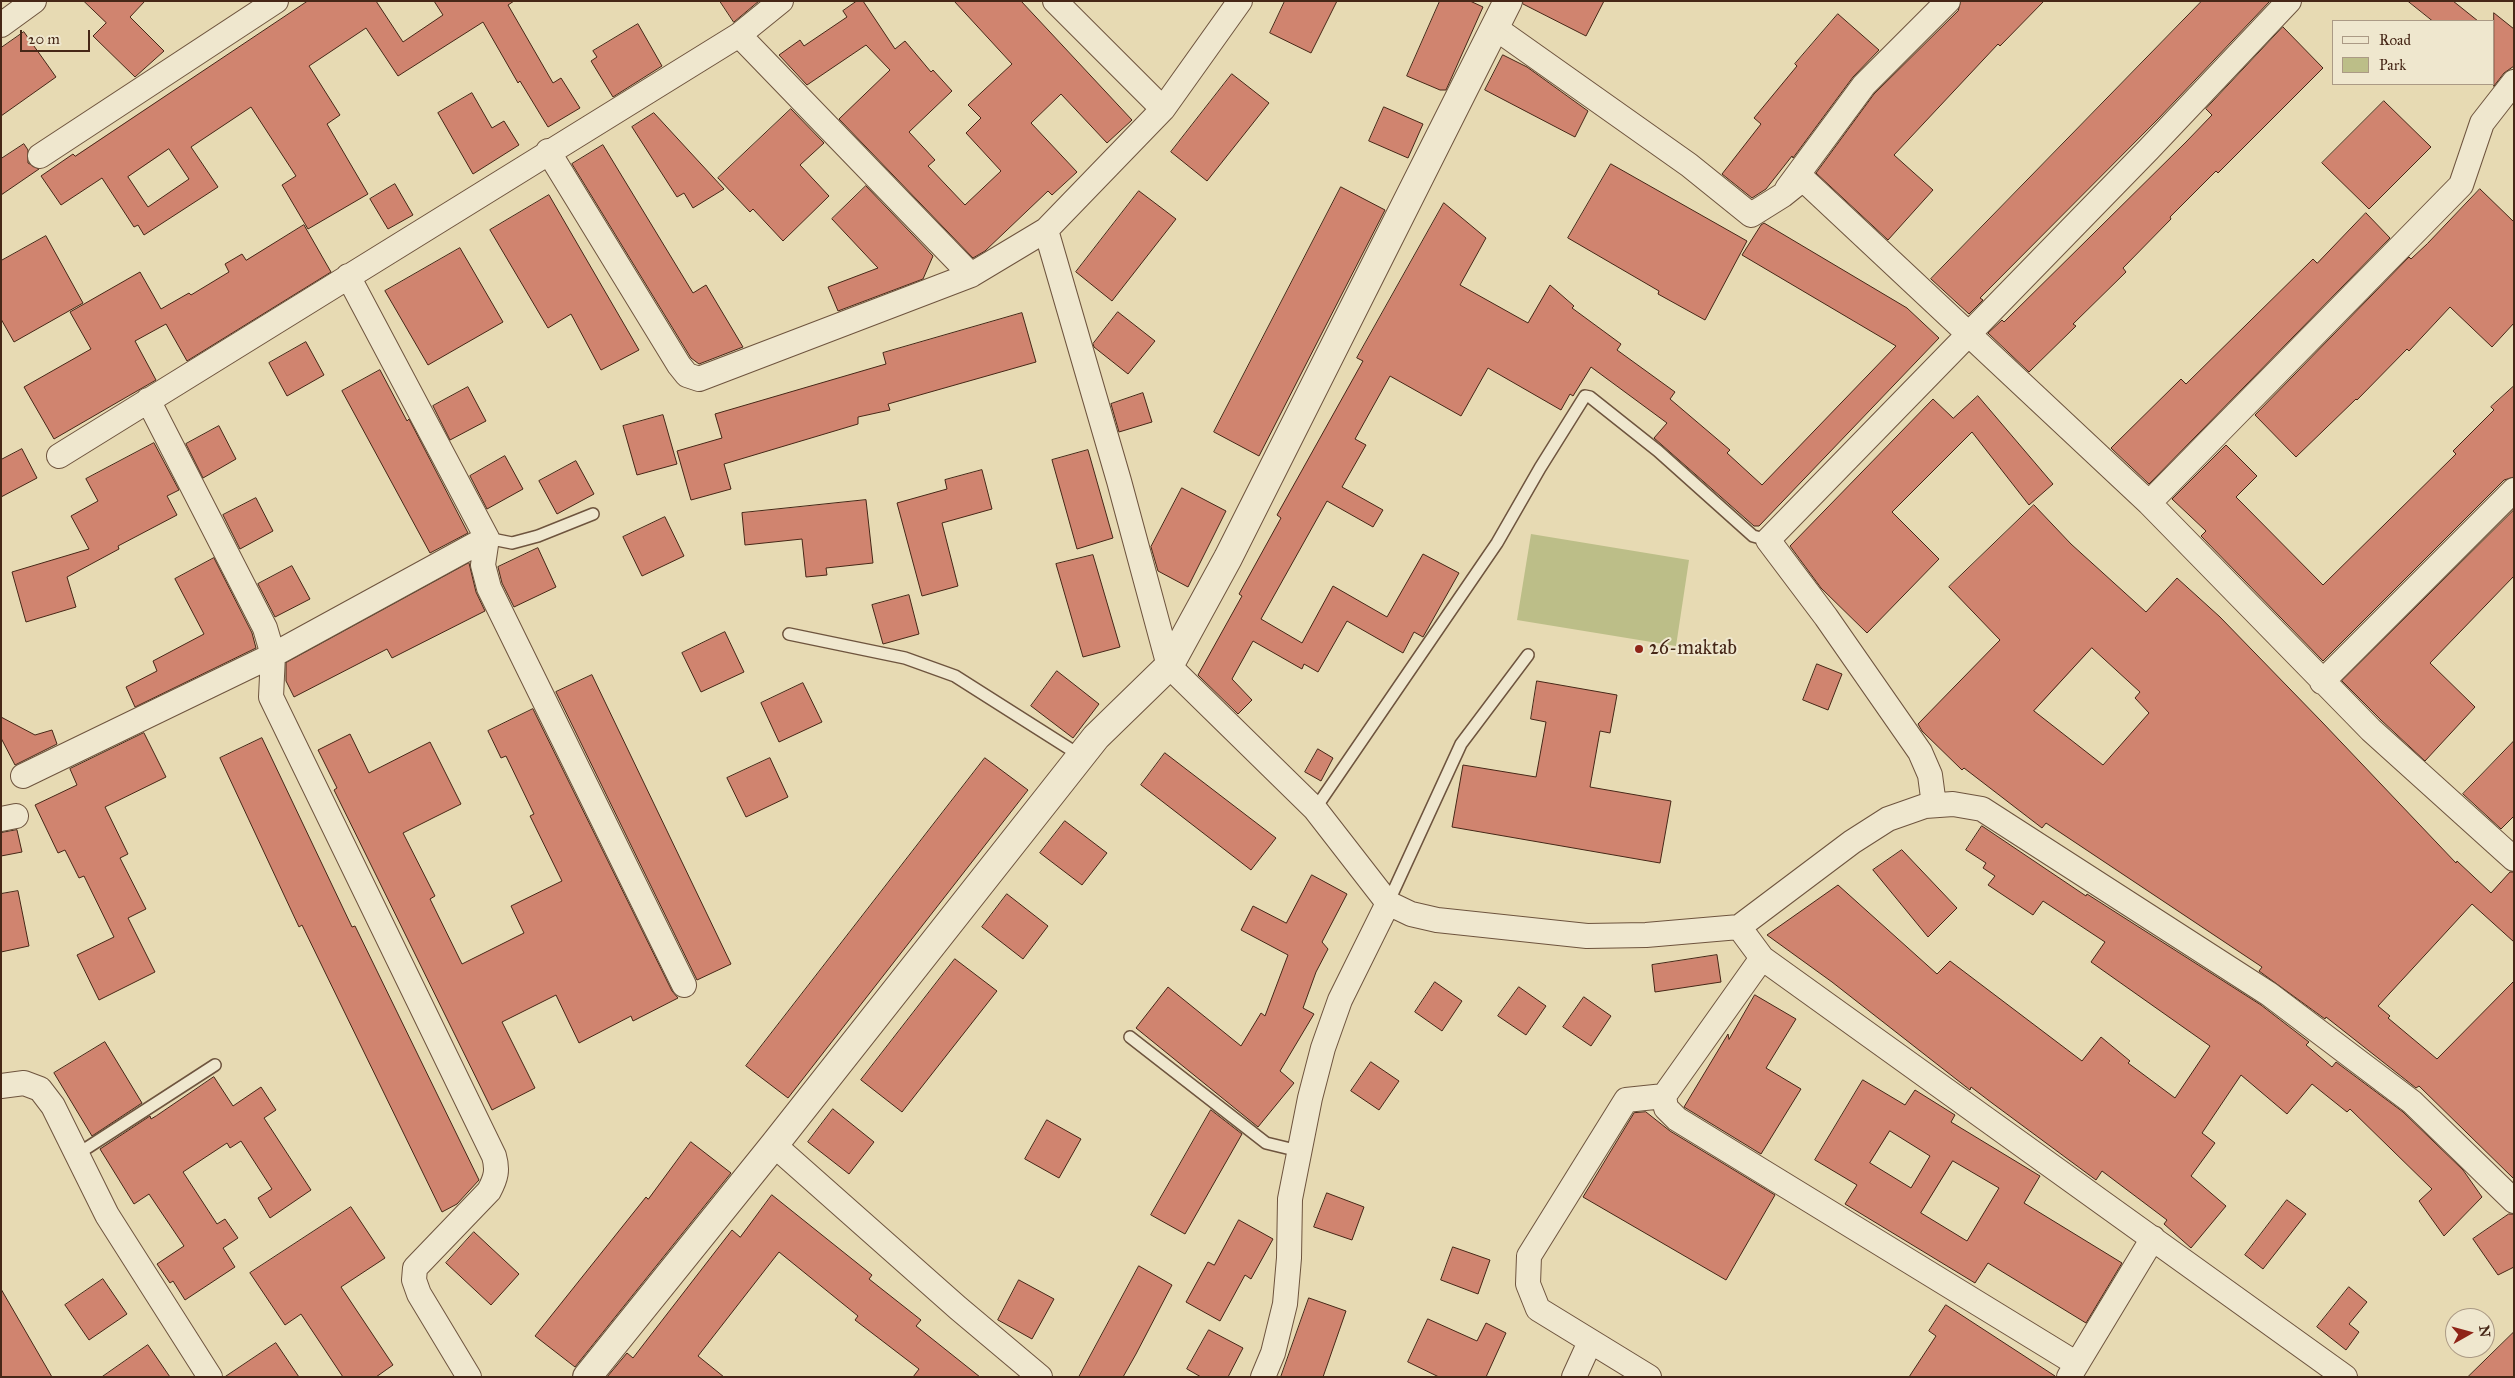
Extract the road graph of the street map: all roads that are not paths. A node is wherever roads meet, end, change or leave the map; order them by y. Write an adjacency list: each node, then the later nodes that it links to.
1 (34, 1): 9 (street)
2 (276, 1): 15 (street)
3 (782, 1): 11 (street)
4 (1056, 1): 13 (street)
5 (1240, 1): 13 (street)
6 (1508, 1): 10 (street)
7 (1948, 1): 16 (street)
8 (2289, 1): 20 (street)
9 (1, 25)
10 (1494, 27): 16 (street); 31 (street)
11 (739, 35): 14 (street); 18 (street)
12 (2514, 82): 24 (street)
13 (1163, 109): 17 (street)
14 (548, 151): 18 (street); 19 (street)
15 (40, 156)
16 (1783, 195): 20 (street)
17 (1046, 230): 18 (street); 31 (street)
18 (971, 275)
19 (348, 276): 21 (street); 26 (street)
20 (1969, 334): 24 (street); 27 (street)
21 (148, 400): 22 (street); 29 (street)
22 (59, 456)
23 (2514, 490): 32 (street)
24 (2149, 503): 32 (street)
25 (593, 514): 26 (lane)
26 (487, 538): 29 (street); 41 (street)
27 (1768, 540): 35 (street); 36 (lane)
28 (789, 634): 33 (lane)
29 (273, 655): 34 (street); 54 (street)
30 (1528, 655): 38 (lane)
31 (1169, 666): 33 (street); 36 (street)
32 (2322, 682): 37 (street)
33 (1081, 756): 46 (street)
34 (23, 776)
35 (1934, 805): 39 (street); 49 (street)
36 (1315, 809): 38 (street)
37 (2510, 847)
38 (1388, 903): 39 (street); 47 (street)
39 (1740, 926): 40 (street)
40 (1762, 958): 45 (street); 50 (street)
41 (684, 985)
42 (1130, 1037): 47 (lane)
43 (215, 1066): 48 (lane)
44 (1, 1086): 48 (street)
45 (1664, 1096): 51 (street); 52 (street)
46 (774, 1145): 55 (street); 56 (street)
47 (1300, 1151): 57 (street)
48 (76, 1155): 53 (street)
49 (2510, 1192)
50 (2153, 1238): 52 (street); 60 (street)
51 (1590, 1342): 58 (street); 59 (street)
52 (2073, 1370)
53 (210, 1377)
54 (469, 1377)
55 (587, 1377)
56 (1040, 1377)
57 (1263, 1377)
58 (1574, 1377)
59 (1649, 1377)
60 (2345, 1377)

